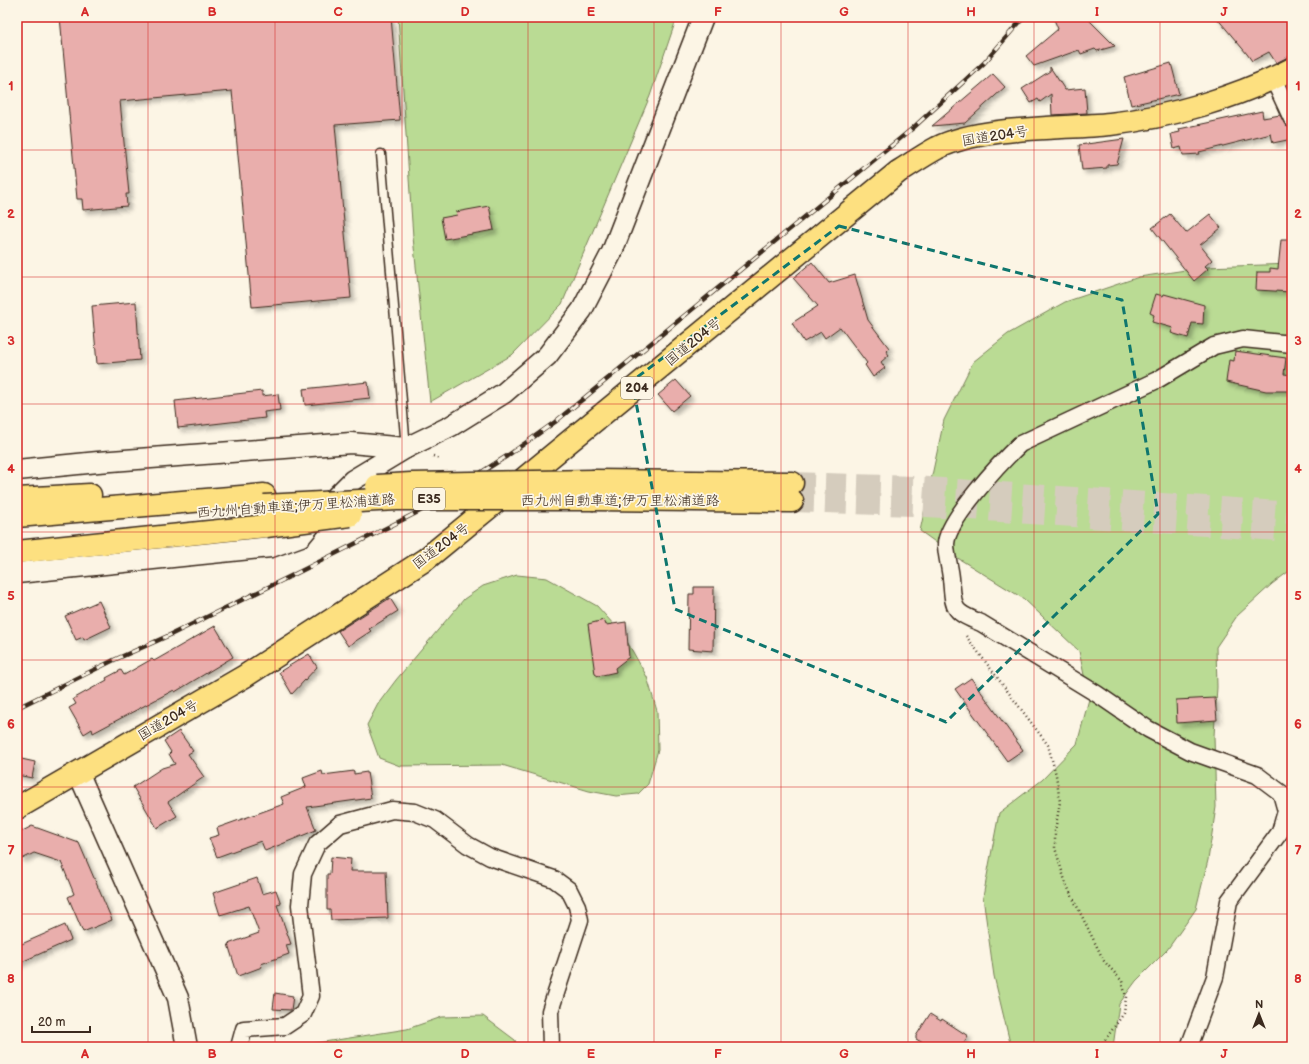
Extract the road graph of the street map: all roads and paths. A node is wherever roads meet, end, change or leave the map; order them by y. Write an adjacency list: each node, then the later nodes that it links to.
1 (703, 17): 6 (street)
2 (1283, 74): 3 (street); 17 (highway, 国道204号 / 204)
3 (1292, 119)
4 (381, 154): 6 (lane)
5 (1292, 344): 16 (street)
6 (406, 448): 7 (street); 15 (street)
7 (17, 470)
8 (594, 490): 9 (highway, 西九州自動車道;伊万里松浦道路 / E35); 11 (highway, bridge); 11 (highway, 西九州自動車道;伊万里松浦道路 / E35, bridge)
9 (792, 492)
10 (17, 499): 11 (highway)
11 (265, 509): 12 (highway, 西九州自動車道;伊万里松浦道路 / E35); 13 (highway, 西九州自動車道;伊万里松浦道路 / E35); 14 (highway)
12 (17, 516)
13 (17, 528)
14 (17, 552)
15 (17, 573)
16 (960, 615): 22 (path); 23 (street)
17 (78, 772): 18 (highway, 国道204号 / 204); 19 (street)
18 (17, 808)
19 (187, 1047)
20 (239, 1047): 21 (street)
21 (551, 1047)
22 (1100, 1047)
23 (1189, 1047)

